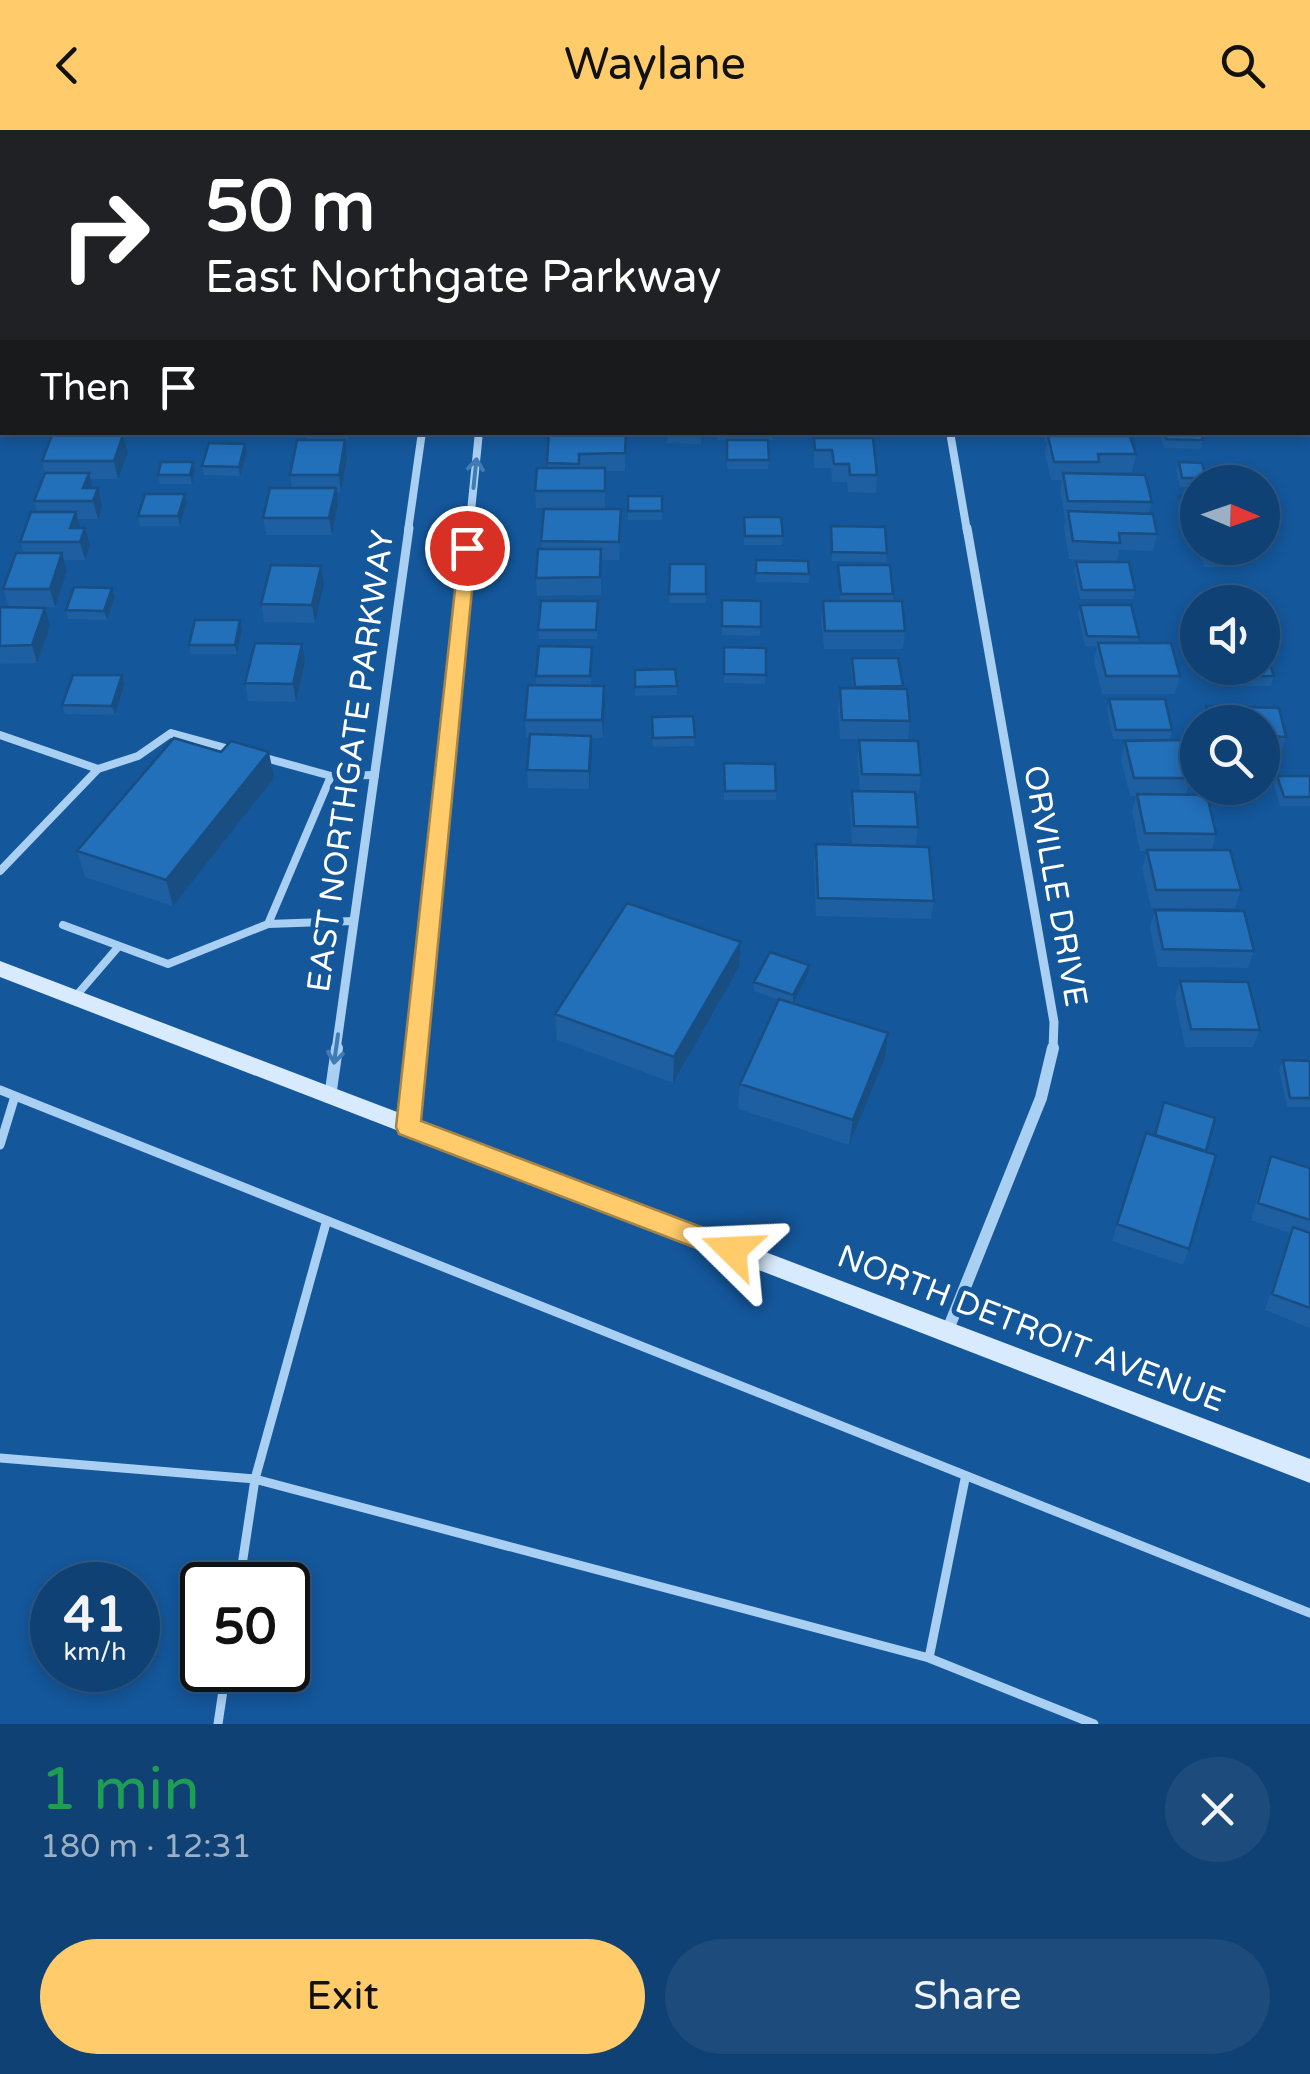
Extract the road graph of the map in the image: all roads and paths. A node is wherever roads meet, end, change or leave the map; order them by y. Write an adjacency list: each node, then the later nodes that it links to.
1 (422, 435): 6 (street, EAST NORTHGATE PARKWAY)
2 (478, 435): 18 (street, one-way to 2)
3 (951, 435): 21 (street, ORVILLE DRIVE)
4 (0, 735): 5 (lane)
5 (98, 769): 7 (lane); 8 (lane)
6 (374, 775): 7 (lane); 9 (street, EAST NORTHGATE PARKWAY)
7 (330, 776): 10 (lane)
8 (0, 871)
9 (354, 921): 10 (lane); 17 (street, EAST NORTHGATE PARKWAY, one-way to 17)
10 (268, 924): 12 (lane)
11 (63, 926): 12 (lane)
12 (119, 946): 14 (lane)
13 (0, 970): 14 (main road, NORTH DETROIT AVENUE)
14 (76, 996): 17 (main road, NORTH DETROIT AVENUE)
15 (0, 1090): 16 (lane)
16 (16, 1096): 19 (lane); 20 (lane)
17 (330, 1097): 18 (main road, NORTH DETROIT AVENUE)
18 (408, 1127): 21 (main road, NORTH DETROIT AVENUE)
19 (0, 1145)
20 (326, 1223): 24 (lane); 25 (lane)
21 (947, 1332): 23 (main road, NORTH DETROIT AVENUE)
22 (0, 1458): 24 (lane)
23 (1310, 1471)
24 (255, 1479): 26 (lane); 28 (lane)
25 (964, 1479): 27 (lane); 28 (lane)
26 (242, 1562)
27 (1310, 1612)
28 (929, 1658): 31 (lane)
29 (223, 1692): 30 (lane)
30 (218, 1724)
31 (1094, 1724)

